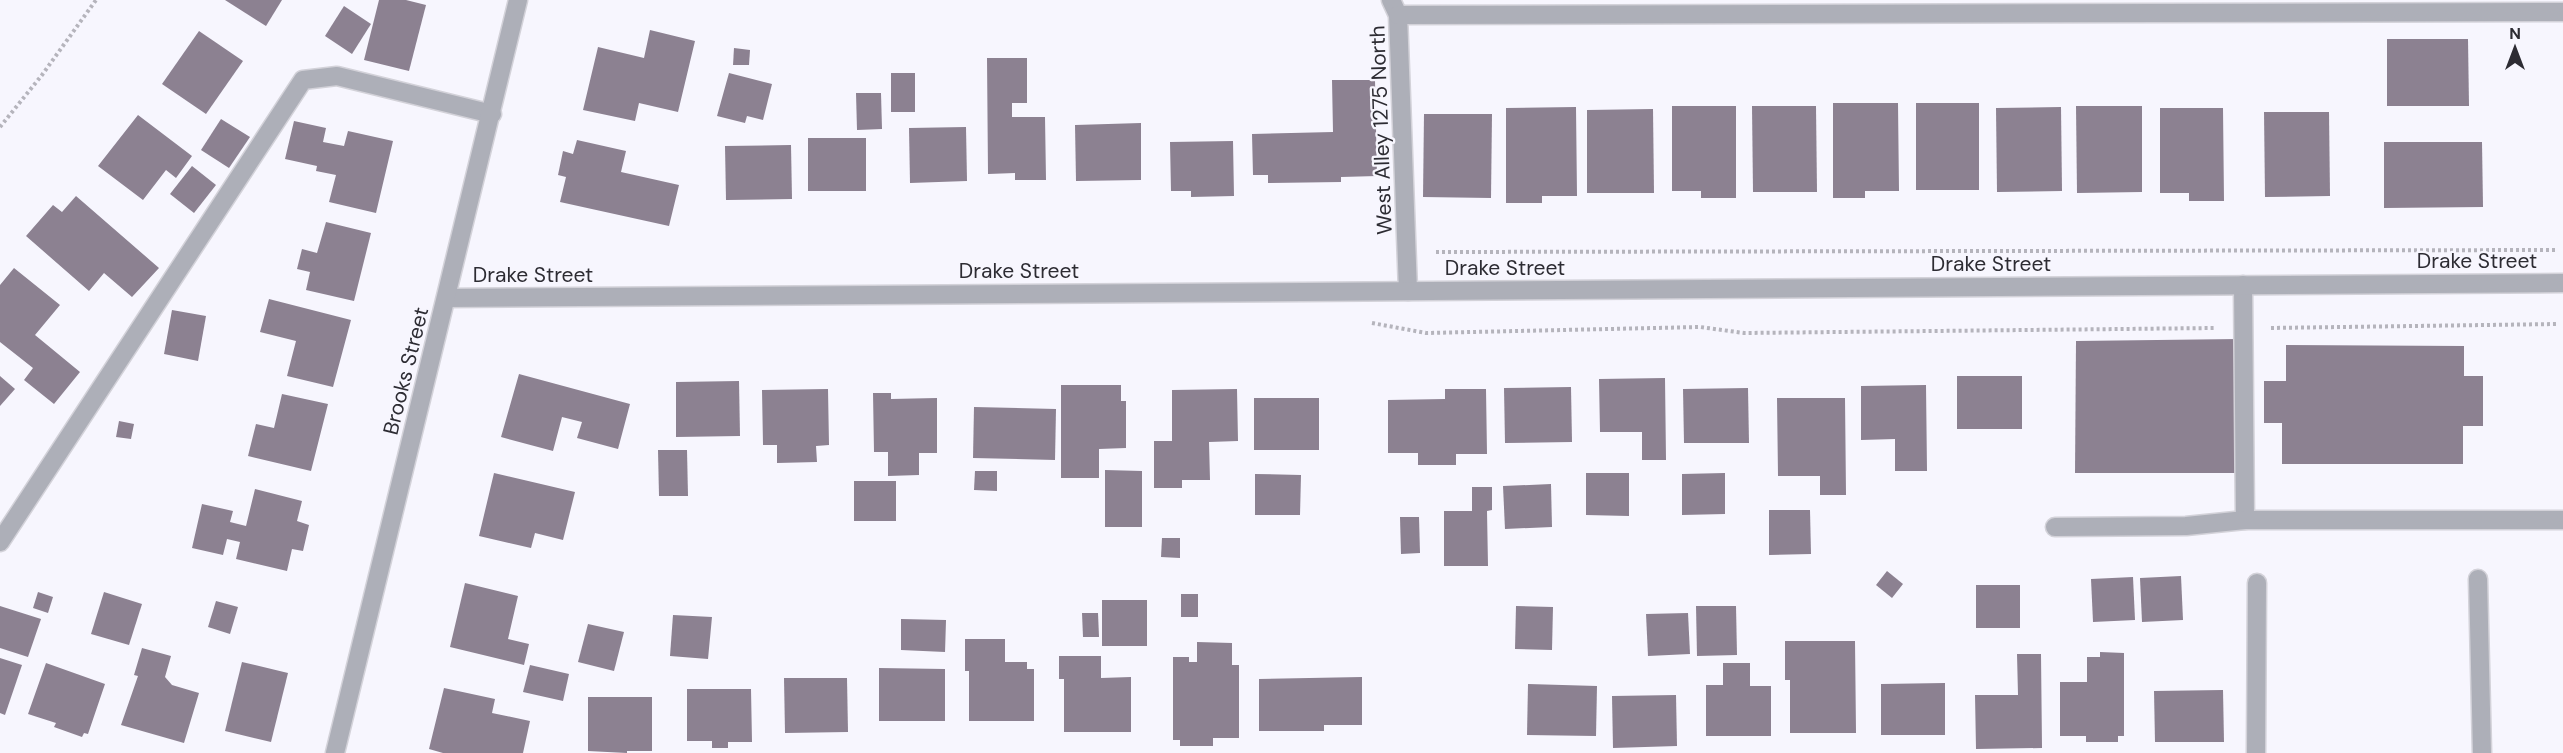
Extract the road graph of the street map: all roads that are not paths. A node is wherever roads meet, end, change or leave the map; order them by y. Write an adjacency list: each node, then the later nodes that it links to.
1 (518, 0): 4 (street, Brooks Street)
2 (1395, 8): 3 (street, West Alley 1275 North); 7 (street, West Alley 1275 North)
3 (2563, 12)
4 (492, 114): 8 (street, Brooks Street); 12 (street)
5 (2563, 283): 6 (street, Drake Street)
6 (2243, 285): 7 (street, Drake Street); 9 (street)
7 (1408, 291): 8 (street, Drake Street)
8 (447, 298): 15 (street, Brooks Street)
9 (2245, 520): 10 (street); 11 (street)
10 (2563, 520)
11 (2055, 527)
12 (0, 542)
13 (2478, 579): 17 (street)
14 (2257, 583): 16 (street)
15 (335, 753)
16 (2256, 753)
17 (2482, 753)

